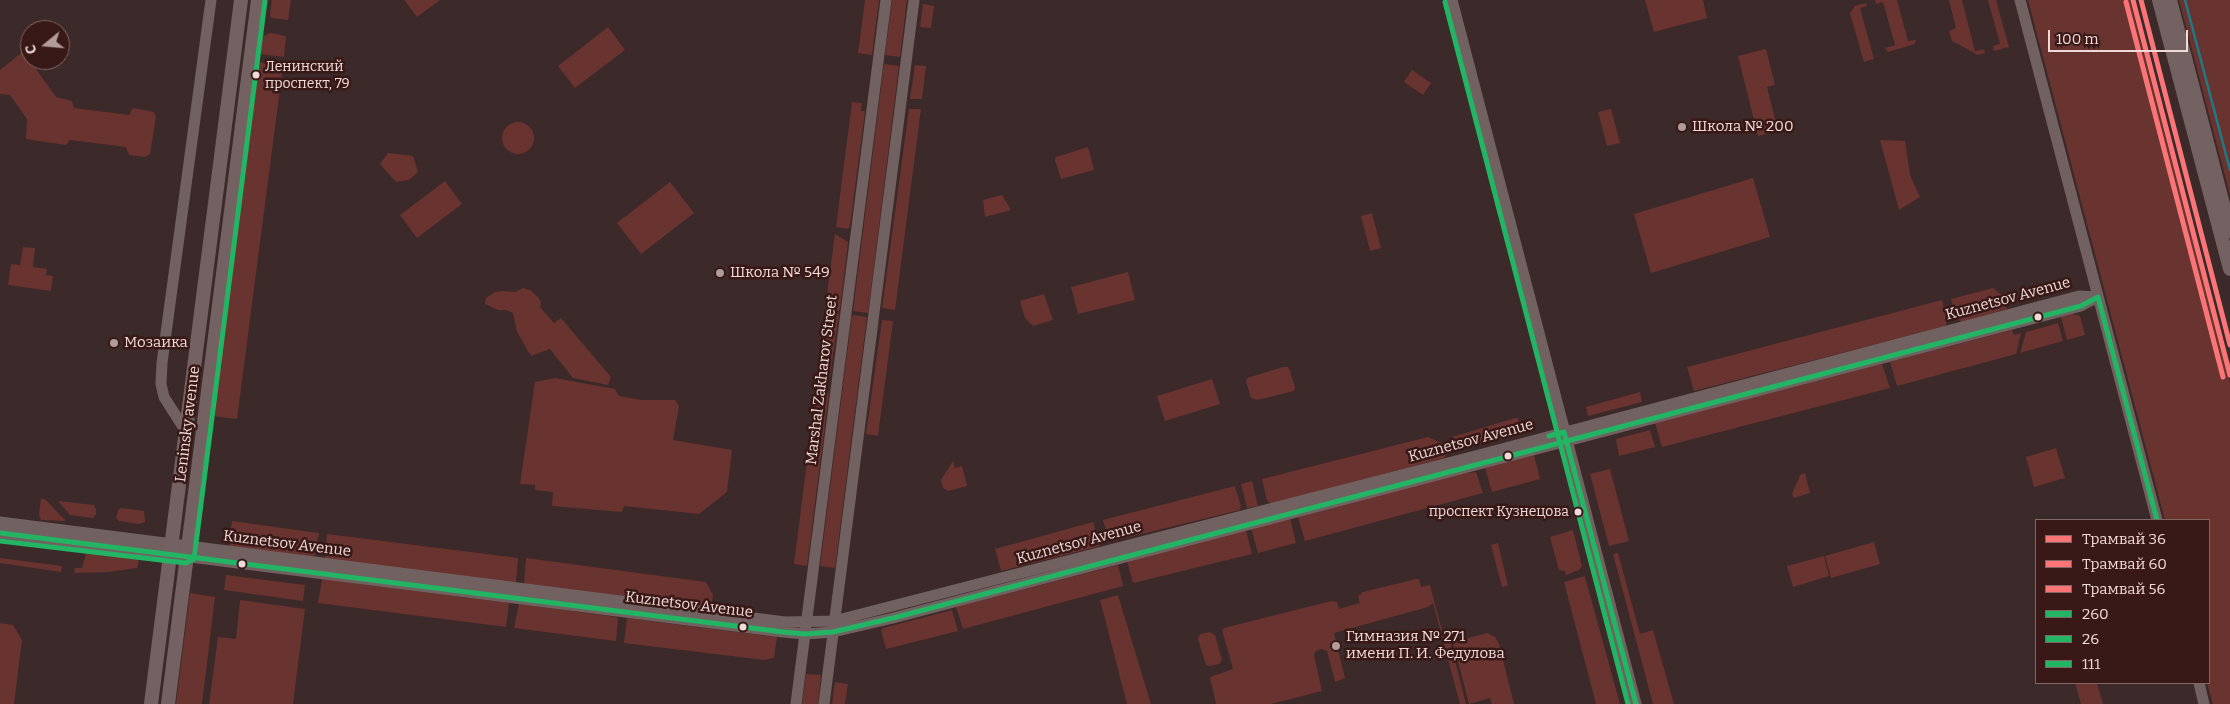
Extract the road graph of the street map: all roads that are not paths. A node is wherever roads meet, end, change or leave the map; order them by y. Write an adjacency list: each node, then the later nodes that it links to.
1 (211, 0): 13 (street)
2 (241, 0): 13 (main road, Leninsky avenue)
3 (258, 0): 19 (main road, Leninsky avenue)
4 (886, 0): 21 (street, Marshal Zakharov Street)
5 (914, 0): 20 (street)
6 (1452, 0): 14 (street)
7 (2020, 0): 12 (street)
8 (2159, 0): 11 (main road)
9 (2170, 0): 10 (main road)
10 (2230, 231)
11 (2230, 269)
12 (2098, 297): 14 (street, Kuznetsov Avenue); 15 (street)
13 (185, 430): 18 (main road, Leninsky avenue)
14 (1566, 436): 20 (street, Kuznetsov Avenue); 27 (street)
15 (2157, 519)
16 (0, 522): 18 (street, Kuznetsov Avenue)
17 (0, 533): 18 (street, Kuznetsov Avenue)
18 (170, 549): 19 (street, Kuznetsov Avenue); 23 (main road, Leninsky avenue)
19 (188, 551): 21 (street, Kuznetsov Avenue); 24 (main road, Leninsky avenue)
20 (834, 627): 21 (street, Kuznetsov Avenue); 26 (street)
21 (806, 628): 25 (street, Marshal Zakharov Street)
22 (2199, 684): 28 (street)
23 (150, 704)
24 (168, 704)
25 (796, 704)
26 (824, 704)
27 (1636, 704)
28 (2204, 704)

